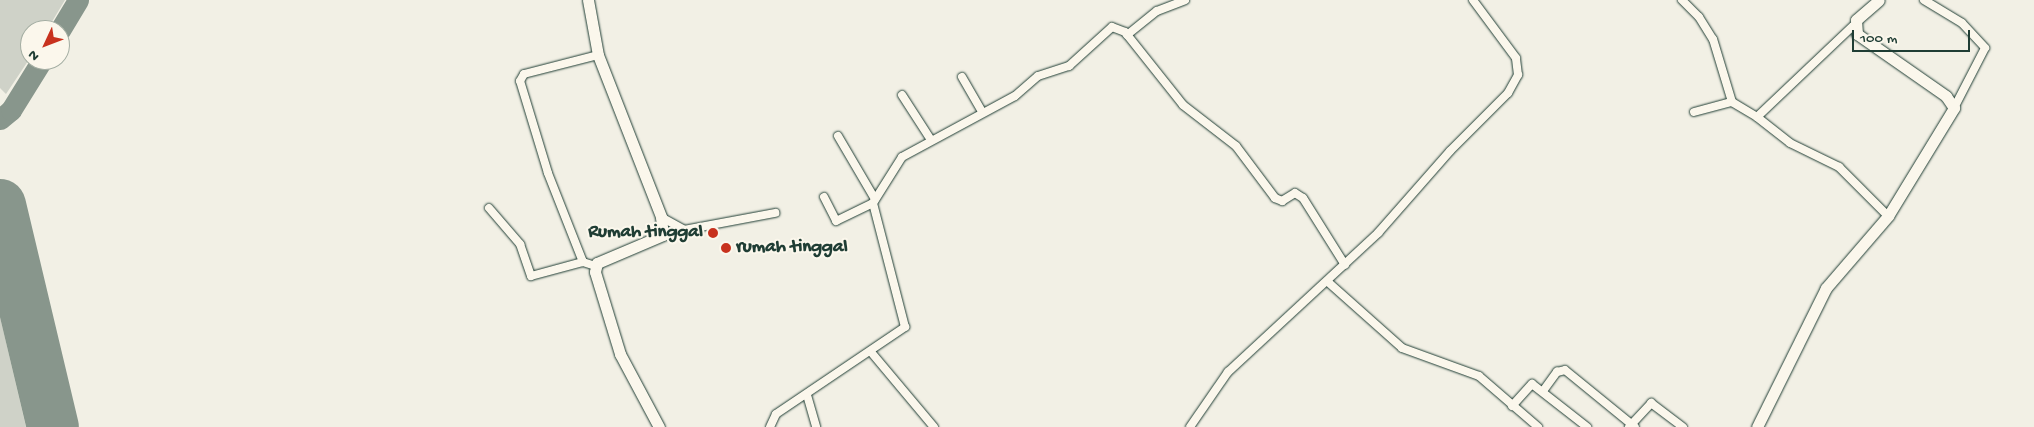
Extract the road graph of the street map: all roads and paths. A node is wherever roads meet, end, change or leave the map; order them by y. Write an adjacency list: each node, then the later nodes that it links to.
1 (588, 0): 9 (street)
2 (1185, 0): 8 (street)
3 (1473, 0): 29 (street)
4 (1682, 0): 12 (street)
5 (1879, 0): 7 (street)
6 (1924, 0): 13 (street)
7 (1853, 26): 13 (street); 16 (street)
8 (1127, 35): 14 (street); 29 (street)
9 (598, 55): 24 (street); 27 (street)
10 (962, 77): 14 (street)
11 (902, 95): 18 (street)
12 (1732, 102): 15 (street); 16 (street)
13 (1954, 108): 23 (street)
14 (982, 111): 18 (street)
15 (1694, 112)
16 (1757, 117): 23 (street)
17 (838, 136): 20 (street)
18 (932, 140): 20 (street)
19 (824, 197): 20 (street)
20 (874, 201): 31 (street)
21 (489, 208): 27 (street)
22 (775, 213): 25 (street)
23 (1888, 216): 44 (street)
24 (661, 217): 25 (street); 26 (street)
25 (684, 230): 26 (street)
26 (663, 235): 28 (street)
27 (583, 262): 28 (street)
28 (595, 266): 36 (street)
29 (1344, 266): 30 (street)
30 (1328, 282): 34 (street); 40 (street)
31 (871, 352): 33 (street); 39 (street)
32 (1543, 391): 34 (street); 35 (street); 42 (street)
33 (807, 395): 37 (street); 38 (street)
34 (1512, 406): 41 (street)
35 (1632, 426): 43 (street)
36 (659, 427)
37 (770, 427)
38 (816, 427)
39 (934, 427)
40 (1190, 427)
41 (1538, 427)
42 (1587, 427)
43 (1683, 427)
44 (1757, 427)

